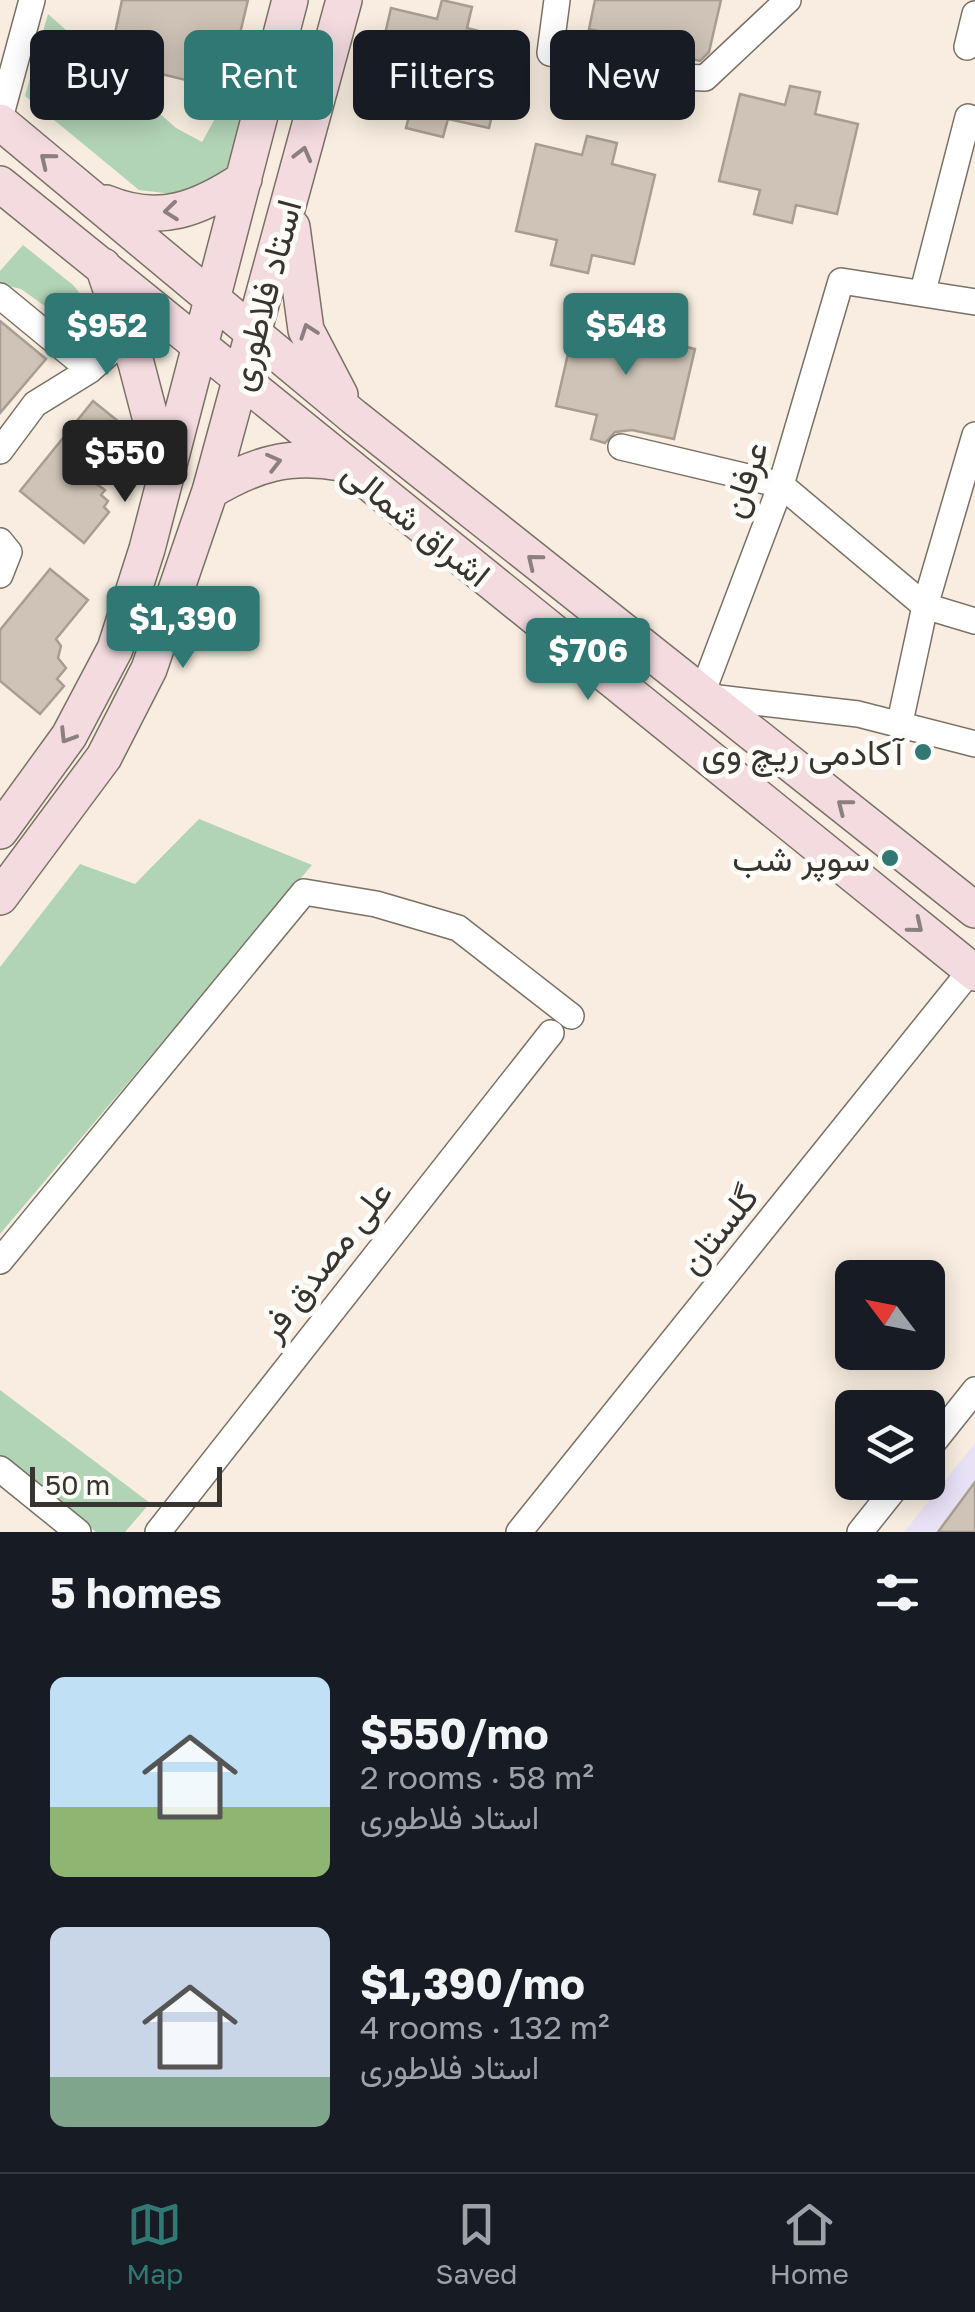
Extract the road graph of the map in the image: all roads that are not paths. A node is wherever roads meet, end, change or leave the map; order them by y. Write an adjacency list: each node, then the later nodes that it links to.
1 (32, 0): 9 (street)
2 (290, 0): 10 (main road, استاد فلاطوری)
3 (344, 0): 12 (main road, استاد فلاطوری, one-way to 3)
4 (558, 0): 5 (street)
5 (788, 0)
6 (975, 14): 7 (street)
7 (967, 48)
8 (968, 117): 15 (street)
9 (0, 120): 13 (main road, اشراق شمالی, one-way to 9)
10 (244, 179): 13 (main road, one-way to 13); 17 (main road, استاد فلاطوری)
11 (0, 184): 14 (main road, اشراق شمالی)
12 (292, 196): 19 (main road, استاد فلاطوری); 24 (main road, one-way to 12)
13 (93, 197): 17 (main road, اشراق شمالی)
14 (102, 264): 20 (main road); 21 (main road, اشراق شمالی)
15 (923, 291): 18 (street); 30 (street, عرفان)
16 (0, 296): 22 (street)
17 (212, 299): 19 (main road, اشراق شمالی); 21 (main road, استاد فلاطوری)
18 (975, 302)
19 (254, 334): 23 (main road, استاد فلاطوری); 24 (main road, اشراق شمالی)
20 (128, 336): 22 (street); 29 (main road)
21 (199, 349): 23 (main road, اشراق شمالی); 29 (main road, استاد فلاطوری)
22 (90, 370): 27 (street)
23 (240, 383): 28 (main road, اشراق شمالی); 31 (main road, استاد فلاطوری)
24 (354, 417): 36 (main road, اشراق شمالی, one-way to 24)
25 (975, 435): 34 (street)
26 (622, 446): 30 (street)
27 (0, 451)
28 (343, 463): 31 (main road, one-way to 28); 42 (main road, اشراق شمالی, one-way to 42)
29 (166, 476): 39 (main road, استاد فلاطوری, one-way to 39)
30 (781, 485): 34 (street); 36 (street, عرفان)
31 (210, 492): 40 (main road, استاد فلاطوری)
32 (0, 542): 33 (street)
33 (0, 575)
34 (925, 606): 35 (street); 37 (street)
35 (975, 622)
36 (701, 696): 37 (street); 41 (main road, اشراق شمالی, one-way to 36)
37 (900, 722): 38 (street)
38 (975, 744)
39 (0, 831)
40 (0, 898)
41 (975, 910)
42 (973, 972): 50 (street, گلستان)
43 (0, 1261): 49 (street, علی مصدق فر)
44 (975, 1390): 45 (street)
45 (945, 1427)
46 (0, 1470): 48 (street)
47 (886, 1500): 51 (street)
48 (78, 1532)
49 (158, 1532)
50 (520, 1532)
51 (860, 1532)

